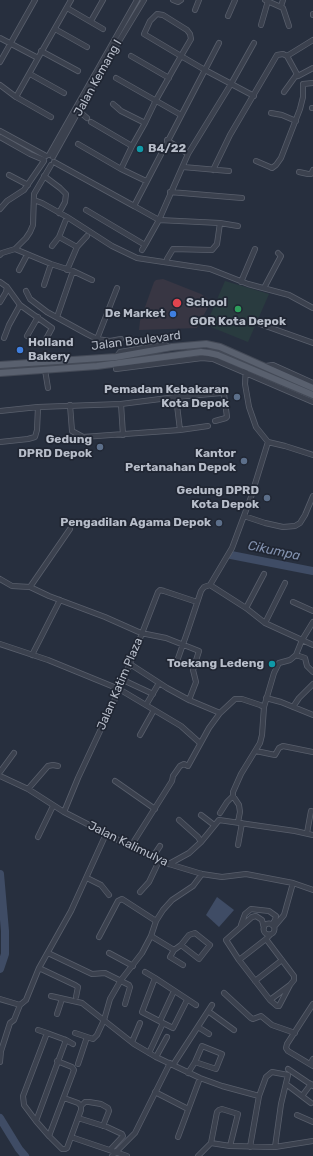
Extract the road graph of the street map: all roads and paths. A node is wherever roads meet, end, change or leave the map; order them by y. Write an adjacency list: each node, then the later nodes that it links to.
1 (35, 0): 25 (street)
2 (71, 0): 13 (street)
3 (103, 0): 16 (street)
4 (137, 0): 61 (street, Jalan Kemang I)
5 (144, 0): 49 (street, Jalan Kemang I)
6 (173, 0): 7 (street)
7 (181, 0)
8 (199, 0): 14 (street)
9 (235, 0): 15 (street)
10 (283, 0): 12 (street)
11 (267, 1): 12 (street); 17 (street)
12 (281, 6): 18 (street)
13 (66, 8): 16 (street); 19 (street)
14 (194, 10)
15 (228, 16)
16 (91, 21): 20 (street)
17 (260, 25)
18 (289, 26)
19 (55, 29): 26 (street); 27 (street)
20 (103, 29)
21 (0, 38): 25 (street)
22 (313, 40): 30 (street)
23 (219, 43): 34 (street)
24 (254, 43): 41 (street)
25 (10, 44): 31 (street); 32 (street)
26 (87, 47)
27 (42, 51): 31 (street); 35 (street)
28 (131, 56): 39 (street)
29 (181, 56): 29 (street); 34 (street); 39 (street)
30 (287, 56): 37 (street); 45 (street)
31 (38, 58): 36 (street)
32 (0, 62)
33 (313, 68): 37 (street)
34 (206, 70): 41 (street); 51 (street)
35 (78, 71)
36 (30, 74): 44 (street); 46 (street)
37 (297, 74): 43 (street)
38 (116, 78): 47 (street)
39 (169, 78): 47 (street)
40 (313, 83): 53 (street)
41 (231, 84): 45 (street); 60 (street)
42 (0, 85): 46 (street)
43 (284, 92)
44 (64, 93)
45 (254, 96): 65 (street)
46 (16, 97): 52 (street)
47 (156, 100): 51 (street); 54 (street)
48 (118, 108): 54 (street)
49 (80, 112): 59 (street); 61 (street, Jalan Kemang I)
50 (271, 113): 53 (street)
51 (181, 115): 57 (street)
52 (51, 117)
53 (296, 121): 62 (street)
54 (145, 123): 59 (street)
55 (0, 131): 61 (street)
56 (0, 137): 61 (street)
57 (167, 140): 60 (street); 71 (street)
58 (78, 144): 64 (street)
59 (132, 146): 64 (street)
60 (188, 154): 63 (street)
61 (49, 159): 70 (street, Jalan Kemang I); 72 (street, Jalan Kemang I); 78 (street)
62 (256, 161)
63 (183, 167): 65 (street); 74 (street)
64 (121, 169): 71 (street)
65 (212, 170): 67 (street)
66 (313, 170): 68 (street)
67 (229, 171)
68 (299, 172)
69 (9, 175): 72 (street)
70 (44, 176): 75 (street, Jalan Kemang I); 81 (street)
71 (146, 181): 78 (street)
72 (28, 185): 73 (street, Jalan Kemang I)
73 (24, 190): 75 (street); 79 (street, Jalan Kemang I)
74 (170, 192): 76 (street); 83 (street)
75 (34, 194): 77 (street, Jalan Kemang I)
76 (242, 198)
77 (34, 200): 81 (street); 92 (street, Jalan Kemang I)
78 (134, 206): 83 (street)
79 (0, 209)
80 (86, 210): 88 (street)
81 (59, 213): 82 (street)
82 (67, 218): 87 (street); 103 (street)
83 (159, 220): 84 (street); 88 (street)
84 (220, 223): 85 (street); 97 (street)
85 (238, 226)
86 (87, 236): 90 (street)
87 (59, 237): 89 (street); 90 (street)
88 (145, 245): 93 (street)
89 (52, 246)
90 (77, 247): 100 (street)
91 (255, 248): 103 (street)
92 (15, 249): 94 (street); 96 (street)
93 (142, 250)
94 (1, 253)
95 (278, 253): 107 (street)
96 (27, 255): 98 (street); 99 (street)
97 (167, 258)
98 (51, 264): 100 (street); 104 (street)
99 (19, 270)
100 (70, 270): 101 (street); 113 (street)
101 (92, 280)
102 (0, 282): 105 (street)
103 (241, 282): 107 (street)
104 (44, 285)
105 (7, 286): 109 (street); 110 (street)
106 (117, 288): 118 (street)
107 (264, 288): 111 (street)
108 (26, 291): 113 (street)
109 (0, 302)
110 (20, 305): 112 (street); 116 (street)
111 (313, 308)
112 (38, 317): 115 (street); 117 (street)
113 (57, 317): 118 (street)
114 (260, 324): 120 (street)
115 (27, 336)
116 (4, 338)
117 (46, 339)
118 (97, 339): 119 (street)
119 (121, 339)
120 (313, 343)
121 (238, 354): 122 (main road, Jalan Boulevard); 123 (main road); 126 (main road, Jalan Boulevard)
122 (116, 357): 124 (main road, Jalan Boulevard); 125 (street)
123 (236, 363): 125 (main road, Jalan Boulevard); 128 (main road, Jalan Boulevard)
124 (0, 365)
125 (116, 366): 127 (main road, Jalan Boulevard); 128 (street)
126 (266, 366): 130 (street); 132 (main road, Jalan Boulevard)
127 (45, 370): 129 (main road, Jalan Boulevard); 131 (street)
128 (246, 370): 133 (main road, Jalan Boulevard); 135 (street); 145 (street)
129 (0, 373)
130 (313, 383)
131 (48, 388)
132 (313, 388)
133 (313, 395)
134 (176, 398): 136 (street); 140 (street); 142 (street)
135 (313, 402)
136 (121, 404): 137 (street); 143 (street)
137 (70, 405): 138 (street); 143 (street)
138 (38, 407): 139 (street); 144 (street)
139 (0, 410)
140 (215, 420)
141 (208, 426): 142 (street)
142 (180, 430): 143 (street)
143 (124, 435)
144 (0, 442)
145 (268, 442): 146 (street); 148 (street)
146 (313, 455)
147 (313, 496): 148 (street)
148 (244, 516): 153 (street)
149 (70, 529): 154 (street)
150 (264, 574): 158 (street)
151 (0, 579): 154 (street)
152 (285, 583): 161 (street)
153 (210, 585): 156 (street); 158 (street)
154 (30, 587): 155 (street)
155 (60, 600): 162 (street); 167 (street)
156 (197, 602): 162 (street, Jalan Katim Plaza); 165 (street)
157 (293, 602): 159 (street)
158 (246, 608): 161 (street)
159 (313, 610)
160 (313, 622): 163 (street)
161 (265, 623): 163 (street)
162 (141, 633): 165 (street); 169 (street, Jalan Katim Plaza)
163 (302, 640): 166 (street); 168 (street)
164 (0, 644): 167 (street)
165 (183, 645): 170 (street); 178 (street)
166 (313, 645)
167 (32, 655): 175 (street)
168 (296, 655): 171 (street); 177 (street)
169 (130, 664): 172 (street, Jalan Katim Plaza); 173 (street)
170 (176, 664)
171 (313, 672)
172 (123, 680): 175 (street, Jalan Katim Plaza); 176 (street)
173 (159, 683): 176 (street); 178 (street)
174 (313, 684): 181 (street)
175 (119, 689): 179 (street); 199 (street, Jalan Katim Plaza)
176 (153, 694): 179 (street)
177 (266, 698): 180 (street); 181 (street)
178 (189, 700): 183 (street)
179 (146, 704): 182 (street)
180 (264, 707): 183 (street); 187 (street)
181 (293, 707): 184 (street)
182 (154, 710): 185 (street); 186 (street)
183 (220, 713): 186 (street)
184 (313, 715)
185 (140, 735)
186 (200, 743): 197 (street)
187 (256, 751): 188 (street); 195 (street)
188 (313, 752)
189 (14, 754): 191 (street)
190 (58, 766): 194 (street)
191 (0, 772)
192 (0, 776): 194 (street, Jalan Kalimulya)
193 (115, 782): 197 (street)
194 (28, 789): 196 (street, Jalan Kalimulya)
195 (233, 796): 200 (street); 203 (street)
196 (53, 806): 199 (street, Jalan Kalimulya); 208 (street)
197 (155, 809): 211 (street)
198 (311, 811): 205 (street)
199 (64, 812): 206 (street, Jalan Kalimulya)
200 (220, 813)
201 (201, 816): 204 (street)
202 (179, 820): 209 (street)
203 (240, 822): 204 (street); 205 (street); 210 (street)
204 (214, 825): 209 (street)
205 (307, 833): 207 (street)
206 (106, 834): 211 (street, Jalan Kalimulya); 217 (street)
207 (313, 835)
208 (38, 837)
209 (201, 842): 215 (street)
210 (238, 845)
211 (131, 846): 213 (street, Jalan Kalimulya)
212 (160, 846): 213 (street)
213 (152, 858): 214 (street, Jalan Kalimulya)
214 (159, 861): 215 (street, Jalan Kalimulya); 220 (street)
215 (169, 864): 216 (street, Jalan Kalimulya)
216 (202, 874): 218 (street, Jalan Kalimulya); 222 (street)
217 (87, 878): 221 (street); 232 (street)
218 (293, 883): 219 (street, Jalan Kalimulya); 224 (street)
219 (313, 890)
220 (140, 892)
221 (109, 895)
222 (156, 921): 227 (street); 228 (street)
223 (242, 925): 224 (street); 225 (street); 234 (street)
224 (273, 926): 225 (street); 226 (street)
225 (264, 928): 226 (street)
226 (270, 935): 229 (street)
227 (152, 936): 231 (street); 237 (street)
228 (99, 937)
229 (266, 939): 234 (street); 235 (street)
230 (181, 944): 230 (street); 231 (street)
231 (174, 950): 236 (street)
232 (48, 953): 238 (street); 241 (street)
233 (109, 953): 237 (street)
234 (239, 960): 242 (street)
235 (282, 960): 242 (street); 243 (street)
236 (183, 965)
237 (133, 966): 241 (street)
238 (39, 968): 247 (street); 254 (street)
239 (145, 972): 240 (street)
240 (156, 978): 244 (street); 260 (street)
241 (121, 980): 252 (street); 259 (street)
242 (255, 981): 251 (street)
243 (290, 985): 251 (street); 251 (street)
244 (174, 991): 250 (street); 260 (street)
245 (224, 993): 265 (street)
246 (51, 996): 249 (street)
247 (76, 997)
248 (0, 999): 254 (street)
249 (62, 999): 258 (street); 259 (street)
250 (187, 1000): 255 (street); 260 (street)
251 (270, 1000)
252 (126, 1004)
253 (313, 1004): 265 (street)
254 (20, 1005): 278 (street)
255 (196, 1005)
256 (212, 1005): 257 (street)
257 (208, 1011): 262 (street); 264 (street)
258 (57, 1014)
259 (104, 1020): 269 (street); 272 (street)
260 (162, 1022): 274 (street)
261 (140, 1023): 272 (street)
262 (198, 1027): 268 (street); 281 (street)
263 (38, 1030): 266 (street)
264 (234, 1030)
265 (295, 1032): 282 (street)
266 (47, 1033): 271 (street); 297 (street)
267 (75, 1033): 269 (street)
268 (208, 1034)
269 (87, 1037): 280 (street)
270 (167, 1037): 275 (street)
271 (66, 1040): 273 (street); 277 (street)
272 (132, 1042): 274 (street)
273 (73, 1044)
274 (149, 1053): 275 (street)
275 (156, 1057): 281 (street)
276 (313, 1059): 282 (street)
277 (57, 1061): 291 (street); 297 (street)
278 (0, 1062)
279 (195, 1062): 279 (street); 284 (street)
280 (78, 1064)
281 (171, 1064): 284 (street); 288 (street)
282 (311, 1065)
283 (288, 1069): 287 (street)
284 (188, 1073): 285 (street)
285 (200, 1078): 289 (street); 294 (street)
286 (286, 1084): 289 (street); 290 (street); 307 (street)
287 (312, 1085): 290 (street)
288 (154, 1092): 294 (street); 308 (street)
289 (259, 1096): 306 (street)
290 (302, 1096): 292 (street)
291 (64, 1098): 293 (street); 300 (street)
292 (311, 1103)
293 (81, 1106): 296 (street); 299 (street)
294 (188, 1109): 302 (street)
295 (297, 1115): 298 (street)
296 (78, 1118): 299 (street); 301 (street)
297 (36, 1121): 300 (street)
298 (313, 1122)
299 (103, 1126): 308 (street)
300 (49, 1136): 301 (street)
301 (71, 1137): 308 (street)
302 (178, 1137)
303 (313, 1141): 307 (street)
304 (211, 1142): 305 (street); 305 (street); 310 (street)
305 (230, 1146): 306 (street)
306 (250, 1147): 307 (street)
307 (275, 1147)
308 (112, 1153): 309 (street)
309 (127, 1156)
310 (198, 1156)

